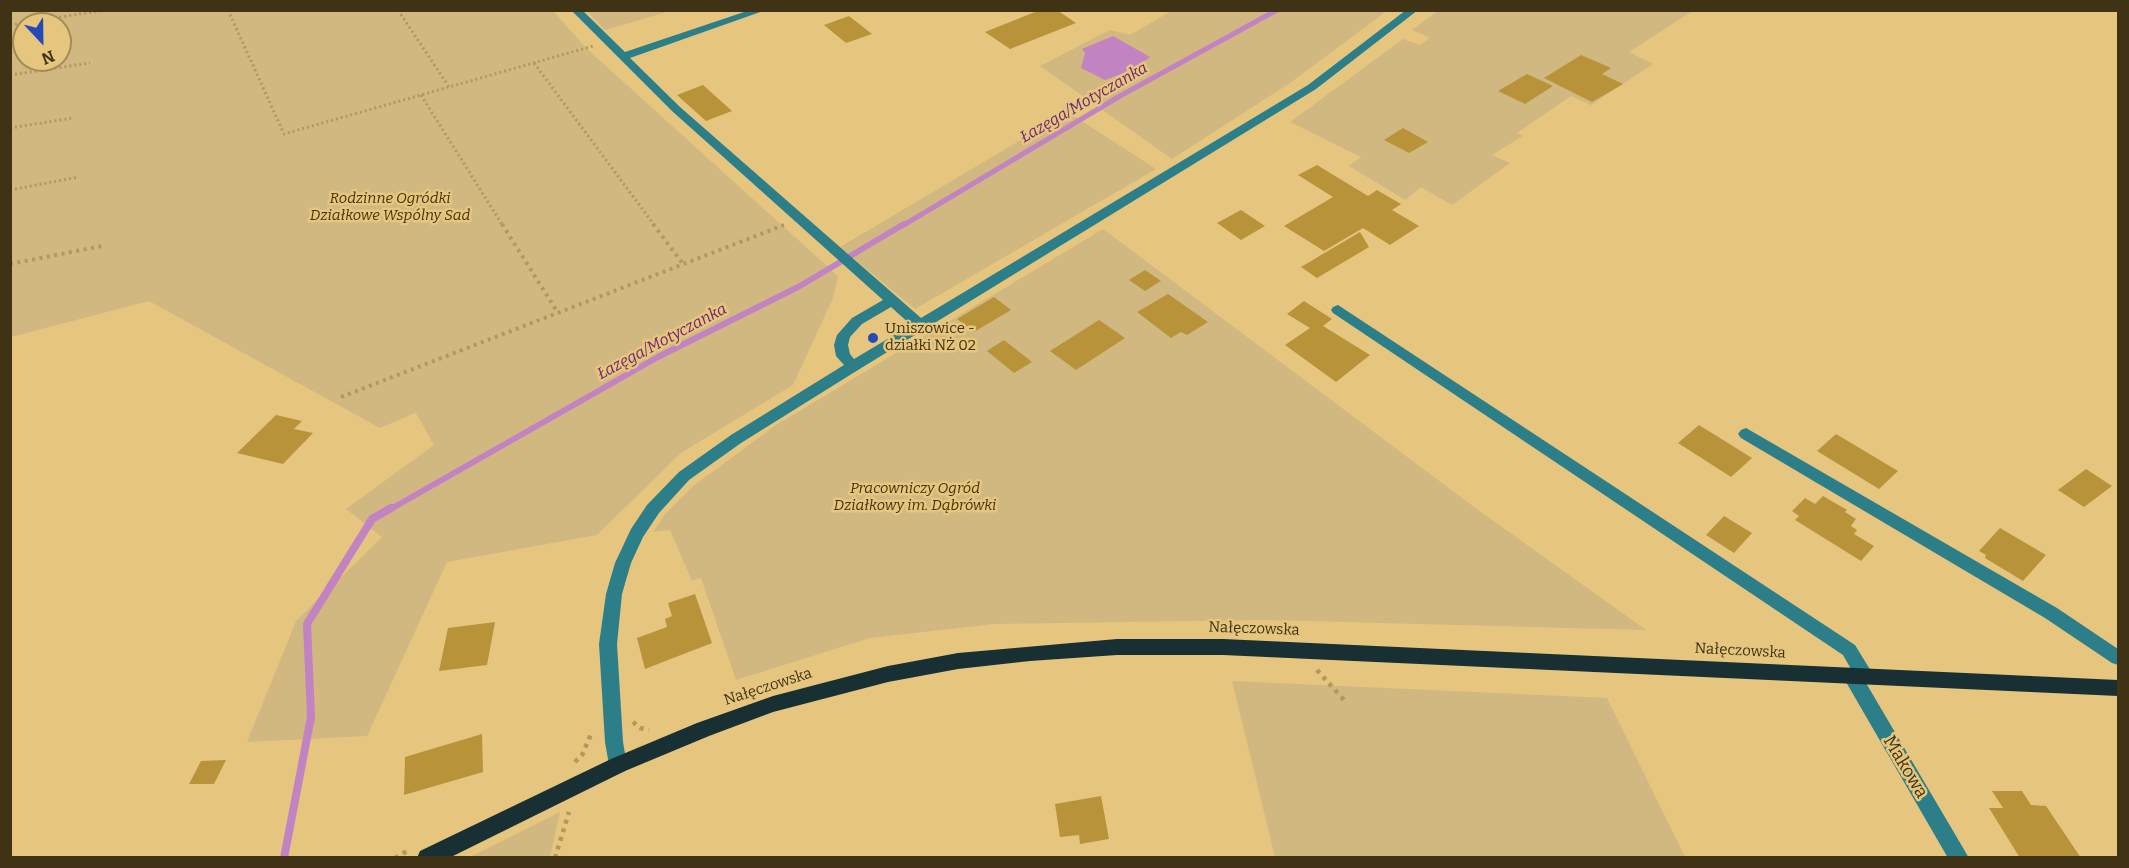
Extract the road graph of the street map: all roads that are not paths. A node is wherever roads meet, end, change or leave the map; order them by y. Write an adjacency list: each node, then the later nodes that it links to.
1 (576, 10): 4 (street)
2 (761, 10): 4 (street)
3 (1413, 10): 7 (street)
4 (622, 57): 5 (street)
5 (891, 302): 7 (street); 8 (street)
6 (1338, 310): 11 (street, Makowa)
7 (920, 326): 8 (street)
8 (853, 366): 13 (street)
9 (1746, 434): 10 (street)
10 (2118, 658)
11 (1859, 676): 12 (main road, Nałęczowska); 13 (main road, Nałęczowska); 15 (street, Makowa)
12 (2118, 688)
13 (618, 765): 14 (main road, Nałęczowska)
14 (427, 858)
15 (1959, 858)

